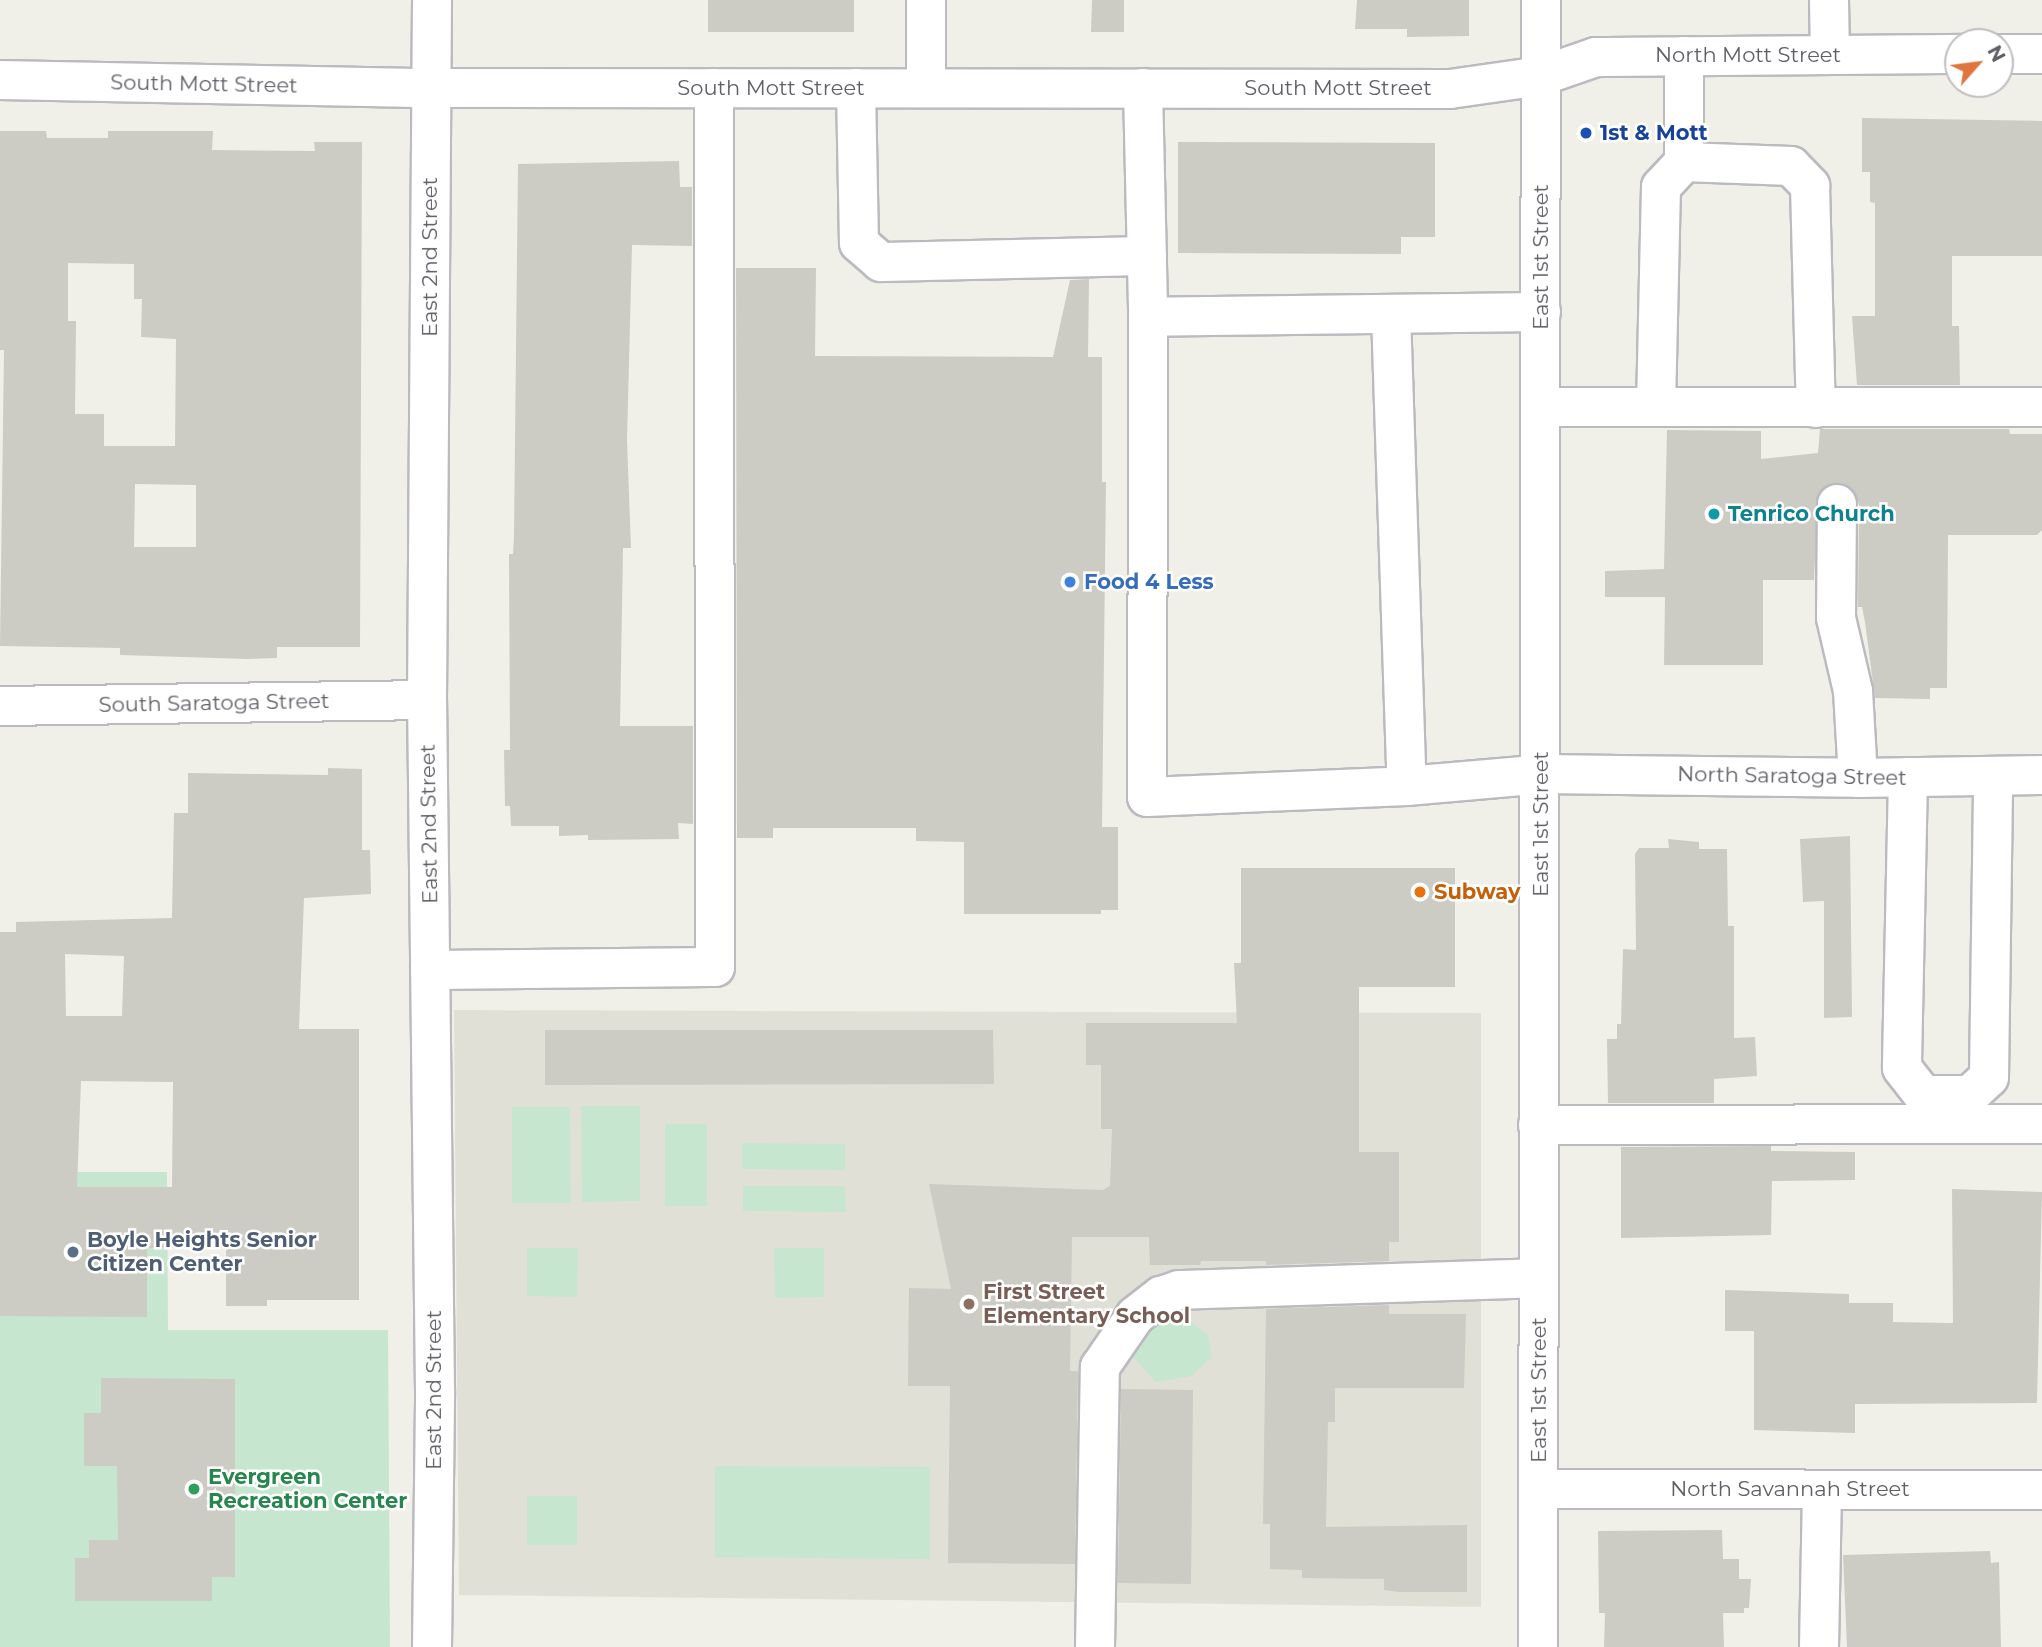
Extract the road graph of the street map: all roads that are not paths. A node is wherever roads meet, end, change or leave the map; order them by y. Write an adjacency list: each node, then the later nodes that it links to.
1 (432, 0): 12 (street, East 2nd Street)
2 (926, 0): 15 (street)
3 (1541, 0): 10 (street, East 1st Street)
4 (1829, 0): 8 (street)
5 (1944, 54): 8 (street, North Mott Street)
6 (2014, 54): 7 (street)
7 (2042, 54)
8 (1830, 55): 9 (street, North Mott Street)
9 (1684, 56): 10 (street, North Mott Street); 17 (street)
10 (1541, 76): 16 (street, South Mott Street); 19 (street, East 1st Street)
11 (0, 80): 12 (street, South Mott Street)
12 (431, 88): 13 (street, South Mott Street); 27 (street, East 2nd Street)
13 (714, 88): 14 (street, South Mott Street); 35 (street)
14 (856, 88): 15 (street, South Mott Street); 18 (street)
15 (926, 88): 16 (street, South Mott Street)
16 (1143, 88): 18 (street)
17 (1684, 162): 23 (street); 25 (street)
18 (1147, 256): 21 (street)
19 (1541, 312): 20 (street); 22 (street, East 1st Street)
20 (1391, 314): 21 (street); 34 (street)
21 (1148, 317): 34 (street, North Saratoga Street)
22 (1542, 407): 23 (street); 29 (street, East 1st Street)
23 (1656, 407): 25 (street)
24 (2042, 407): 25 (street)
25 (1816, 408)
26 (1837, 504): 33 (street)
27 (427, 700): 28 (street, South Saratoga Street); 35 (street, East 2nd Street)
28 (0, 706)
29 (1543, 774): 33 (street, North Saratoga Street); 34 (street, North Saratoga Street); 37 (street, East 1st Street)
30 (2042, 775): 31 (street, North Saratoga Street)
31 (1993, 776): 32 (street, North Saratoga Street); 32 (street)
32 (1908, 777): 33 (street, North Saratoga Street)
33 (1858, 778)
34 (1407, 786)
35 (430, 970): 42 (street, East 2nd Street)
36 (2042, 1124): 37 (street)
37 (1538, 1125): 38 (street, East 1st Street)
38 (1539, 1278): 39 (street, East 1st Street); 43 (street)
39 (1539, 1489): 40 (street, North Savannah Street); 44 (street, East 1st Street)
40 (1822, 1490): 41 (street, North Savannah Street); 45 (street)
41 (2042, 1490)
42 (432, 1647)
43 (1095, 1647)
44 (1538, 1647)
45 (1819, 1647)

